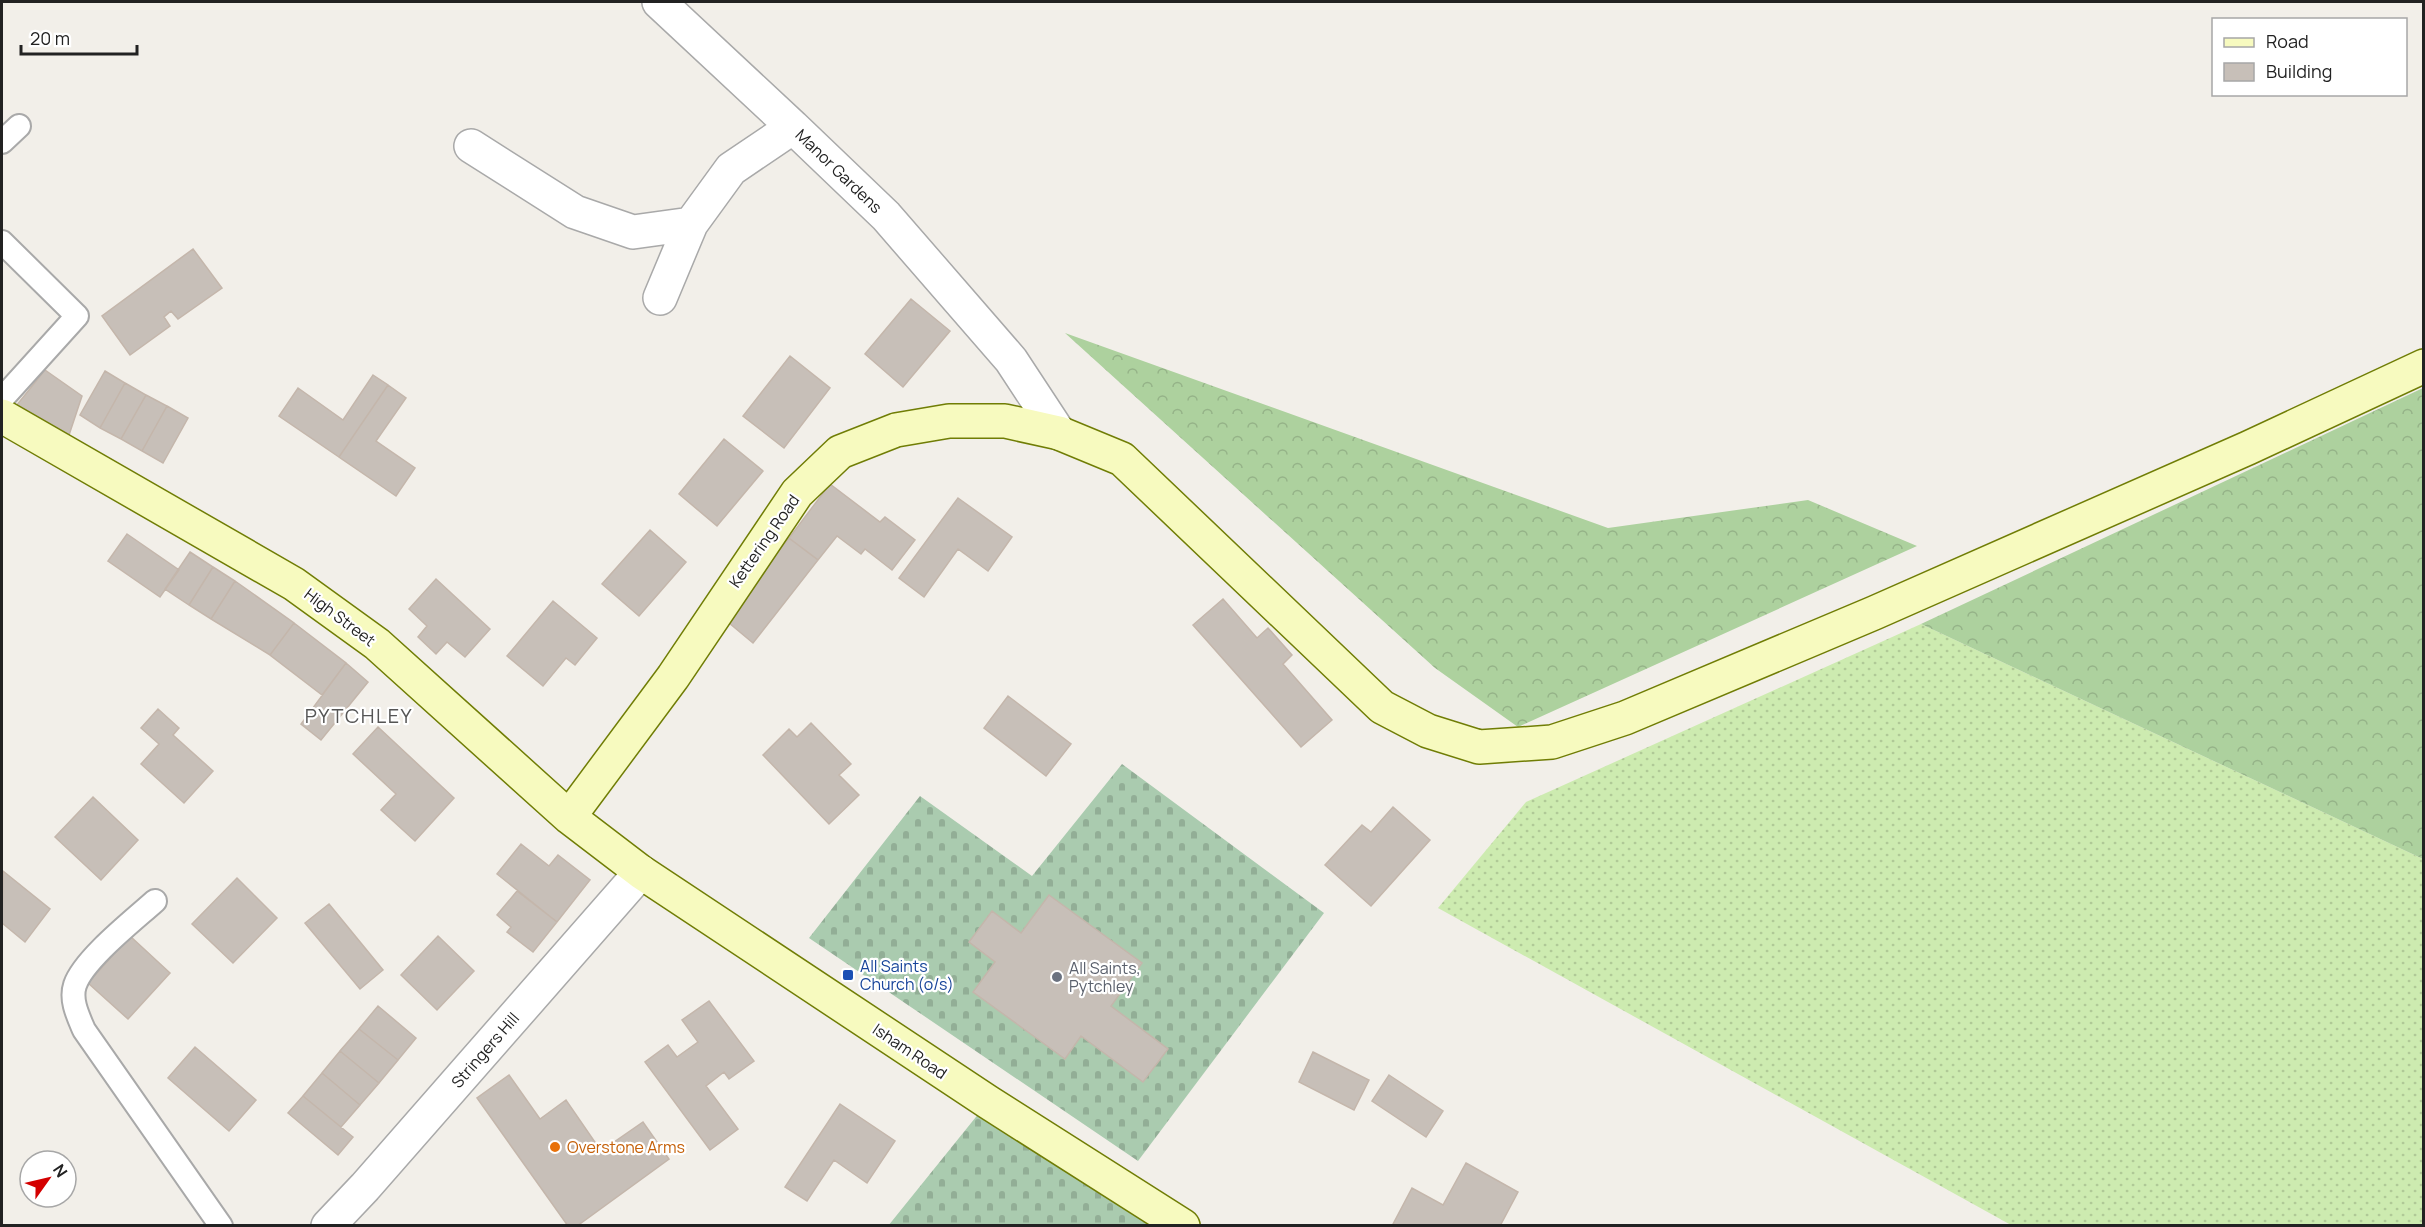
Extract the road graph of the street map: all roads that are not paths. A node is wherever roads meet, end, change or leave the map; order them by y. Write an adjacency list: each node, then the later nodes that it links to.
1 (659, 2): 3 (street)
2 (19, 126): 4 (lane)
3 (793, 127): 6 (street, Manor Gardens); 12 (street, Manor Gardens)
4 (2, 142)
5 (471, 146): 6 (street)
6 (692, 224): 8 (street, Manor Gardens)
7 (2, 242): 10 (lane)
8 (660, 298)
9 (2424, 366): 12 (street, Kettering Road)
10 (2, 399)
11 (2, 416): 13 (street, High Street)
12 (1059, 433): 13 (street, Kettering Road)
13 (569, 817): 14 (street, High Street)
14 (641, 872): 17 (street, Stringers Hill); 18 (street, Isham Road)
15 (155, 901): 16 (lane)
16 (221, 1226)
17 (328, 1226)
18 (1183, 1226)

